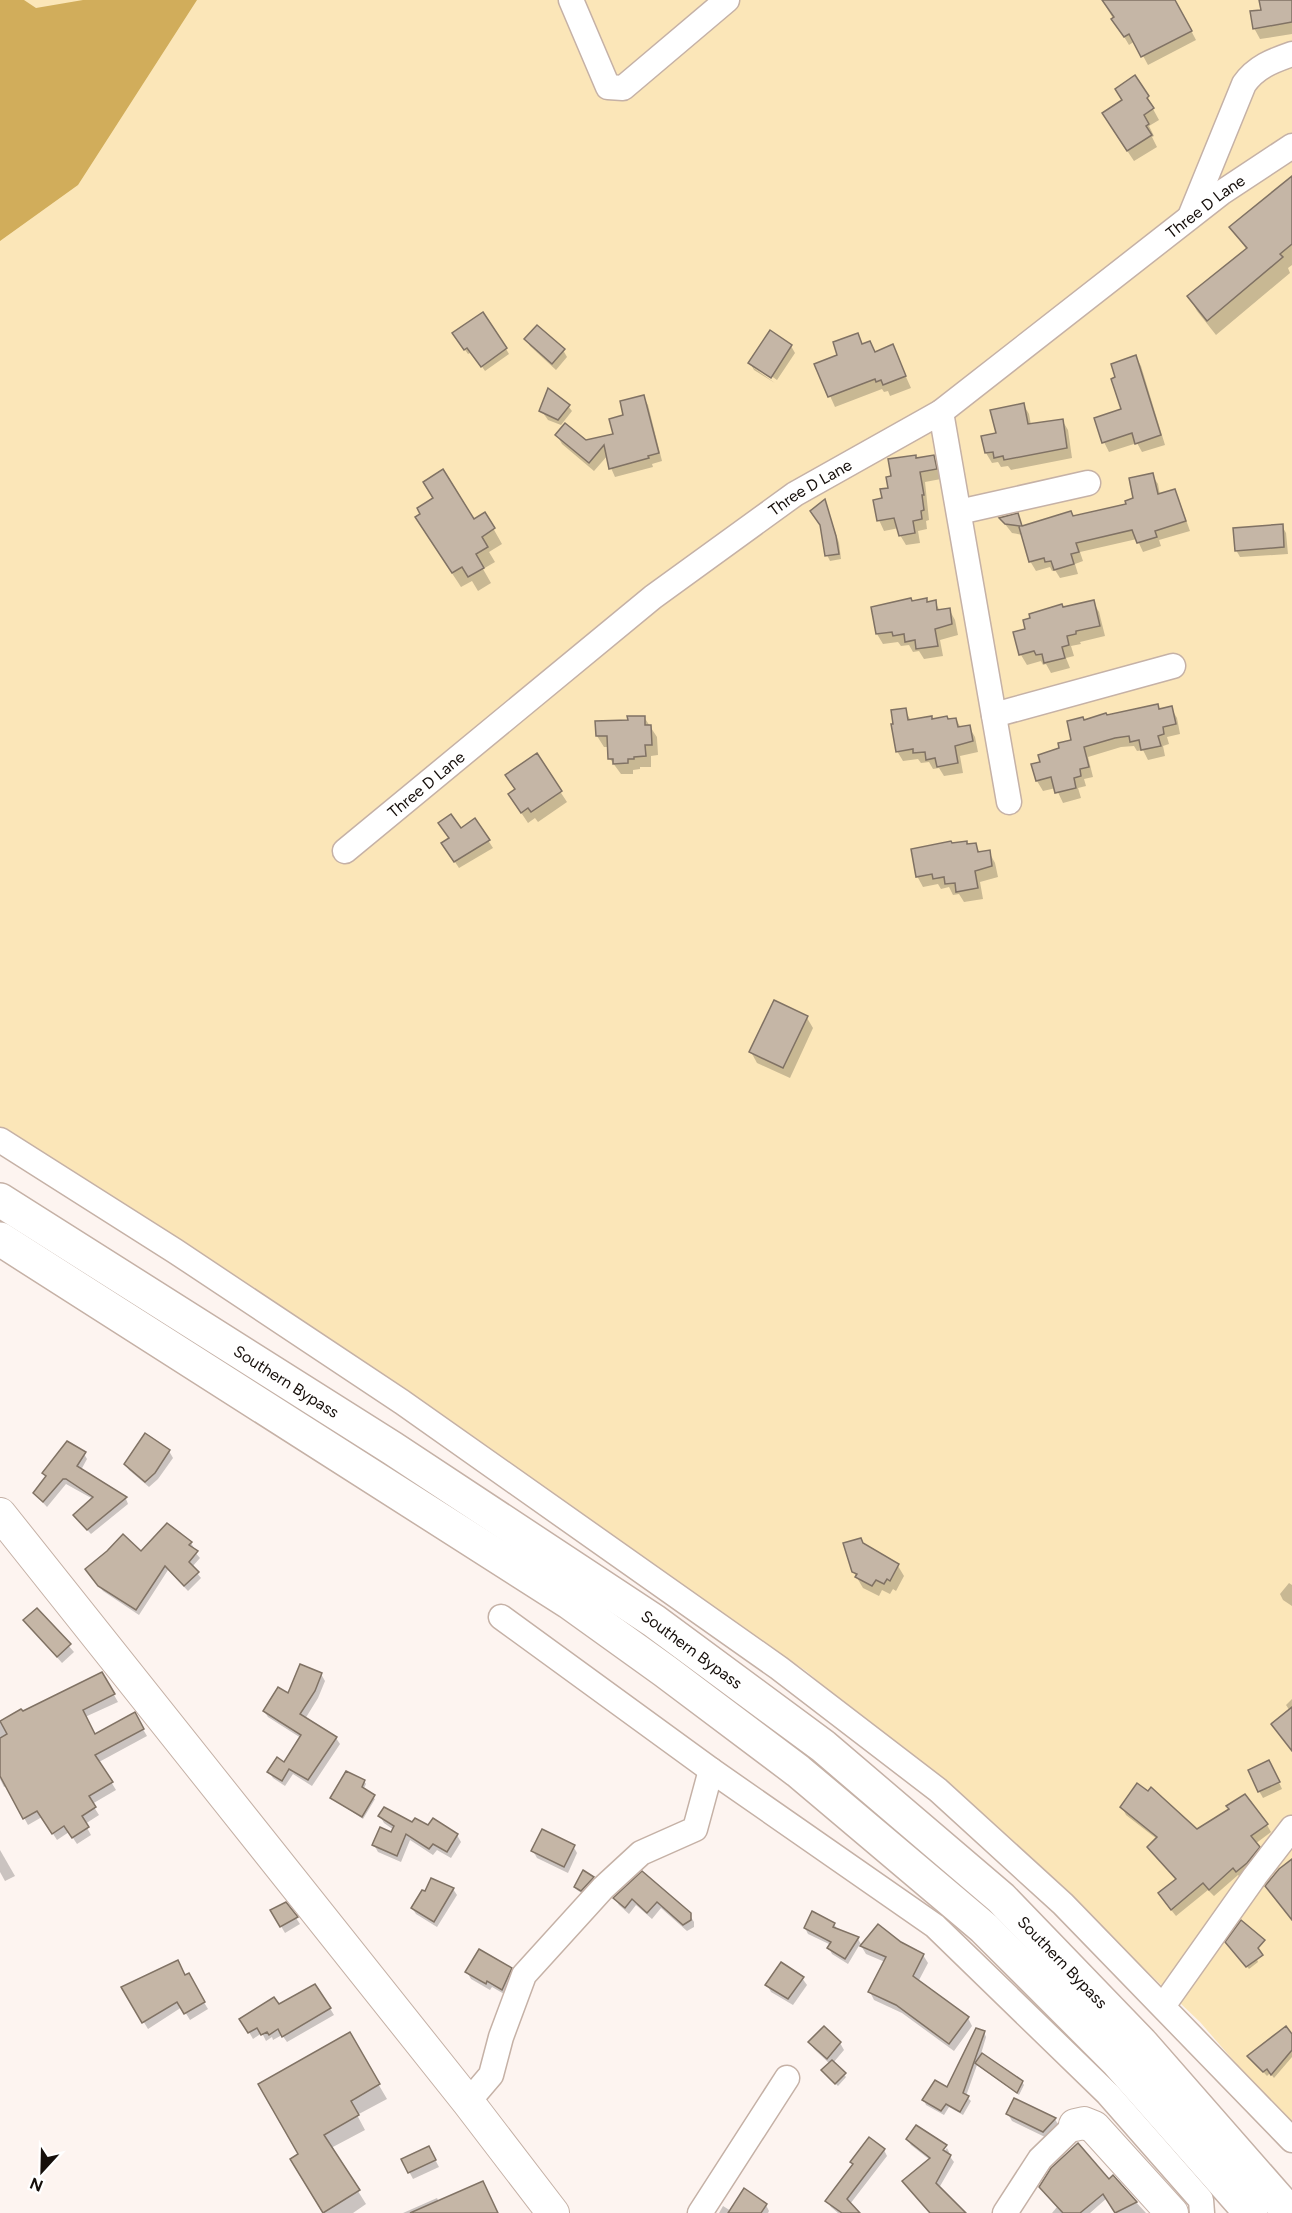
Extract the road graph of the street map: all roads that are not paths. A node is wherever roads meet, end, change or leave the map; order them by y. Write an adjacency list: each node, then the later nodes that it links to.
1 (571, 0): 2 (street)
2 (727, 0)
3 (1292, 54): 5 (street)
4 (1292, 146): 5 (street, Three D Lane)
5 (1191, 216): 6 (street, Three D Lane)
6 (941, 412): 8 (street); 12 (street, Three D Lane)
7 (1088, 483): 8 (street)
8 (959, 512): 10 (street)
9 (1173, 666): 10 (street)
10 (994, 715): 11 (street)
11 (1009, 802)
12 (345, 851)
13 (0, 1140): 20 (street)
14 (0, 1200): 31 (highway, Southern Bypass)
15 (0, 1239): 30 (highway, Southern Bypass)
16 (0, 1514): 22 (main road)
17 (501, 1617): 18 (street)
18 (711, 1770): 22 (street); 29 (street)
19 (1292, 1828): 20 (street)
20 (1163, 2006): 24 (street)
21 (787, 2078): 26 (street)
22 (468, 2102): 25 (main road)
23 (1075, 2125): 27 (street); 28 (main road)
24 (1292, 2140)
25 (553, 2213)
26 (700, 2213)
27 (1005, 2213)
28 (1172, 2213)
29 (1202, 2213)
30 (1251, 2213)
31 (1290, 2213)

